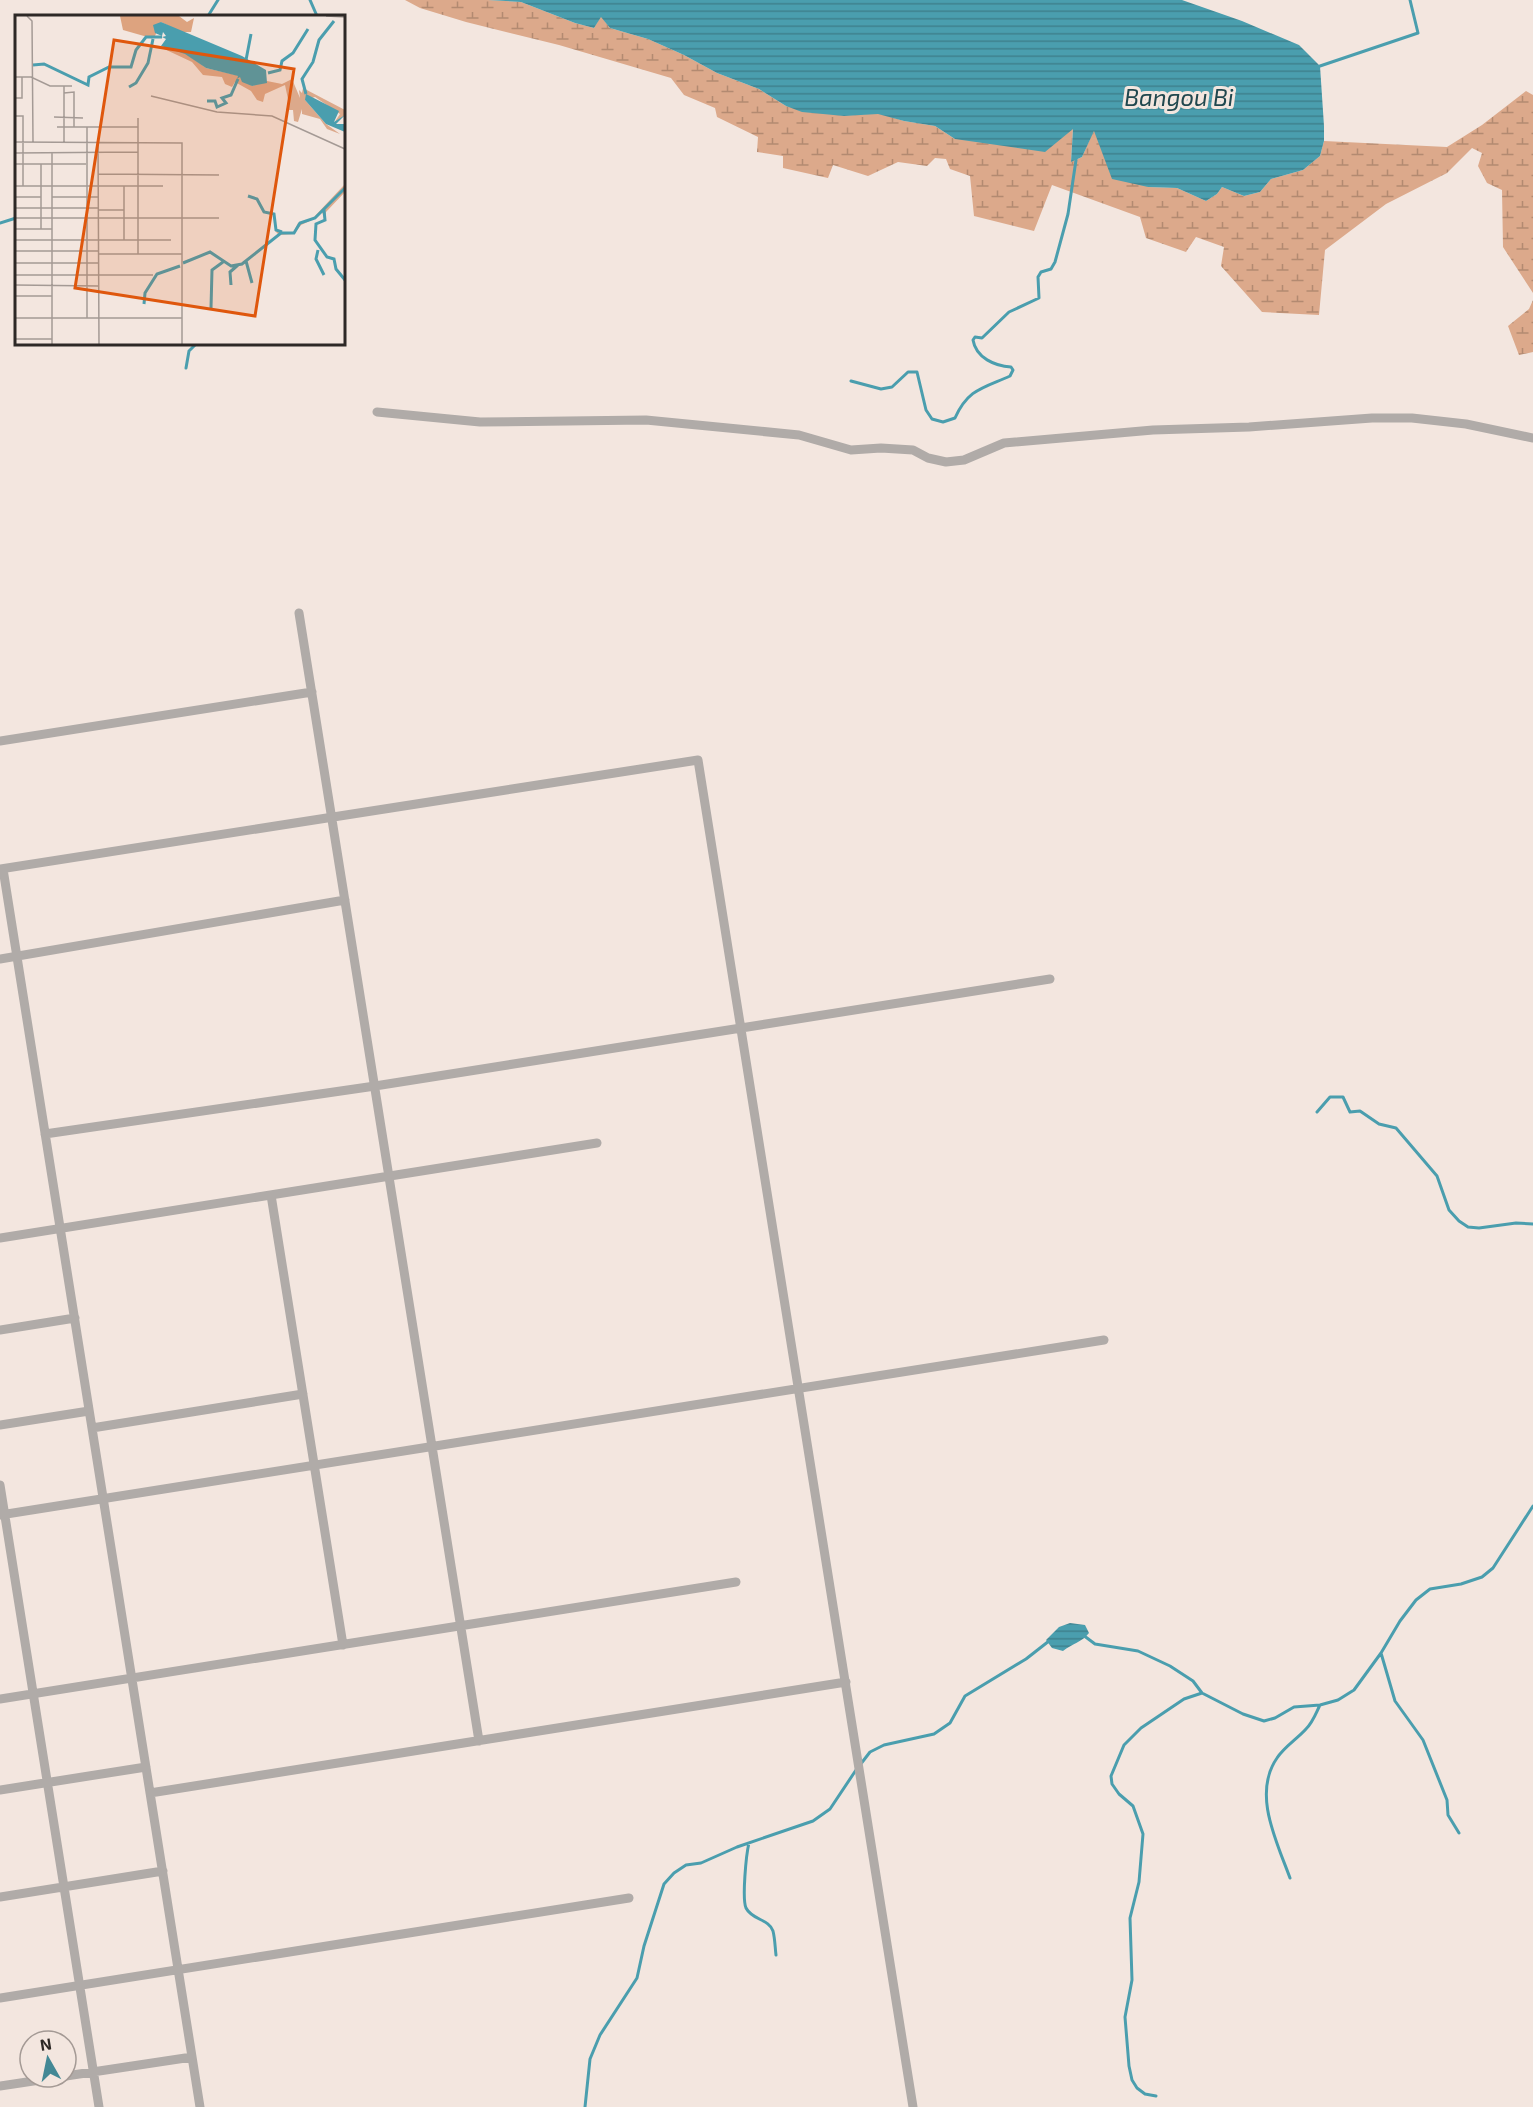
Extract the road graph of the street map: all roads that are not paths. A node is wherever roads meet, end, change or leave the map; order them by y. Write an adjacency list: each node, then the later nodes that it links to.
1 (377, 412): 2 (street)
2 (1533, 438)
3 (299, 613): 4 (street)
4 (312, 692): 5 (street); 6 (street)
5 (0, 741)
6 (332, 817): 7 (street); 8 (street); 12 (street)
7 (2, 869): 9 (street)
8 (345, 900): 9 (street); 13 (street)
9 (17, 956): 10 (street); 14 (street)
10 (0, 959)
11 (1050, 979): 12 (street)
12 (742, 1028): 13 (street); 23 (street)
13 (375, 1086): 14 (street); 16 (street)
14 (45, 1134): 18 (street)
15 (597, 1143): 16 (street)
16 (389, 1176): 17 (street); 28 (street)
17 (271, 1195): 18 (street); 24 (street)
18 (61, 1229): 19 (street); 20 (street)
19 (0, 1238)
20 (75, 1318): 21 (street); 25 (street)
21 (0, 1330)
22 (1104, 1340): 23 (street)
23 (799, 1388): 28 (street); 37 (street)
24 (303, 1394): 27 (street); 29 (street)
25 (90, 1411): 26 (street); 27 (street)
26 (0, 1425)
27 (92, 1428): 31 (street)
28 (432, 1446): 29 (street); 34 (street)
29 (314, 1465): 31 (street); 35 (street)
30 (0, 1485): 32 (street)
31 (104, 1499): 32 (street); 36 (street)
32 (2, 1515): 38 (street)
33 (736, 1582): 34 (street)
34 (461, 1626): 35 (street); 40 (street)
35 (343, 1645): 36 (street)
36 (132, 1678): 38 (street); 41 (street)
37 (846, 1682): 40 (street); 59 (street)
38 (33, 1694): 39 (street); 42 (street)
39 (0, 1699)
40 (479, 1740): 44 (street)
41 (146, 1767): 42 (street); 44 (street)
42 (47, 1783): 43 (street); 46 (street)
43 (0, 1790)
44 (150, 1793): 45 (street)
45 (163, 1871): 46 (street); 49 (street)
46 (64, 1887): 47 (street); 50 (street)
47 (0, 1897)
48 (629, 1898): 49 (street)
49 (178, 1969): 50 (street); 52 (street)
50 (80, 1985): 51 (street); 53 (street)
51 (0, 1998)
52 (192, 2057): 53 (street); 58 (street)
53 (93, 2072): 54 (street); 57 (street)
54 (78, 2074)
55 (18, 2083): 56 (street)
56 (0, 2086)
57 (99, 2107)
58 (200, 2107)
59 (913, 2107)

